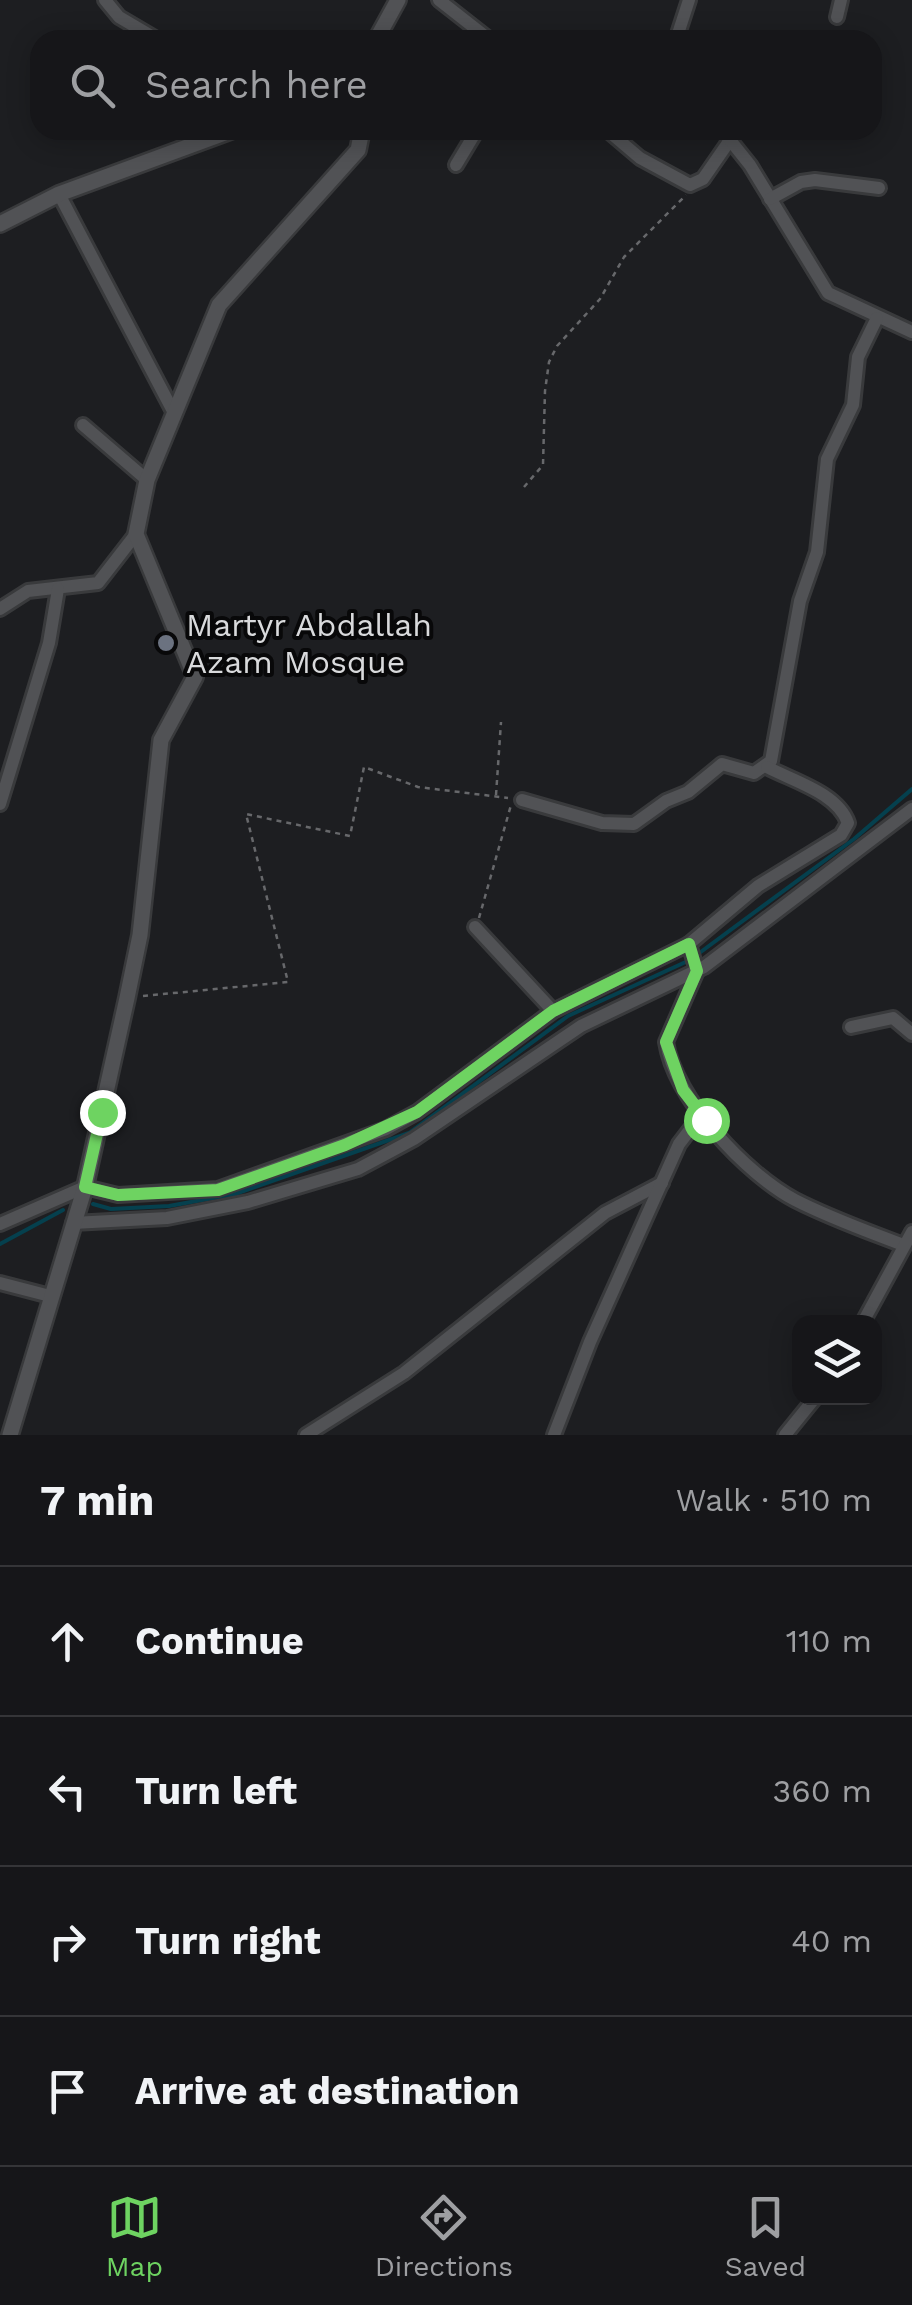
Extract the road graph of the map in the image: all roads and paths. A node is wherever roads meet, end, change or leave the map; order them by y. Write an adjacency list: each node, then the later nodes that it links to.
1 (104, 0): 7 (street)
2 (398, 0): 8 (street)
3 (439, 0): 9 (street)
4 (689, 0): 10 (street)
5 (841, 0): 6 (street)
6 (837, 17)
7 (141, 30)
8 (382, 30)
9 (477, 30)
10 (679, 30)
11 (206, 140): 20 (street)
12 (360, 140): 25 (street)
13 (471, 140): 17 (street)
14 (620, 140): 18 (street)
15 (723, 140): 18 (street)
16 (729, 140): 21 (street)
17 (456, 164)
18 (698, 183): 28 (path)
19 (880, 188): 21 (street)
20 (59, 194): 22 (street); 25 (street)
21 (770, 199): 23 (street)
22 (0, 224)
23 (877, 318): 24 (street); 33 (street)
24 (910, 326)
25 (174, 413): 27 (street)
26 (83, 425): 27 (street)
27 (146, 480): 29 (street)
28 (524, 487)
29 (136, 534): 30 (street); 41 (street)
30 (58, 589): 31 (street); 36 (street)
31 (0, 608)
32 (500, 722): 34 (path)
33 (766, 767): 35 (street); 39 (street)
34 (496, 797): 38 (path); 41 (path)
35 (522, 800)
36 (0, 804)
37 (912, 809): 40 (street)
38 (475, 927): 42 (street)
39 (689, 944): 40 (street); 42 (street)
40 (697, 971): 45 (street); 48 (street)
41 (126, 998): 47 (street)
42 (553, 1011): 47 (street)
43 (851, 1026): 44 (street)
44 (912, 1034)
45 (706, 1120): 46 (street); 51 (street)
46 (662, 1183): 57 (street); 58 (street)
47 (85, 1187): 48 (street); 49 (street)
48 (73, 1223): 53 (street)
49 (0, 1224)
50 (912, 1232): 51 (street)
51 (903, 1244): 54 (street)
52 (0, 1282): 53 (street)
53 (50, 1296): 56 (street)
54 (868, 1315)
55 (809, 1405): 59 (street)
56 (10, 1435)
57 (306, 1435)
58 (554, 1435)
59 (785, 1435)

